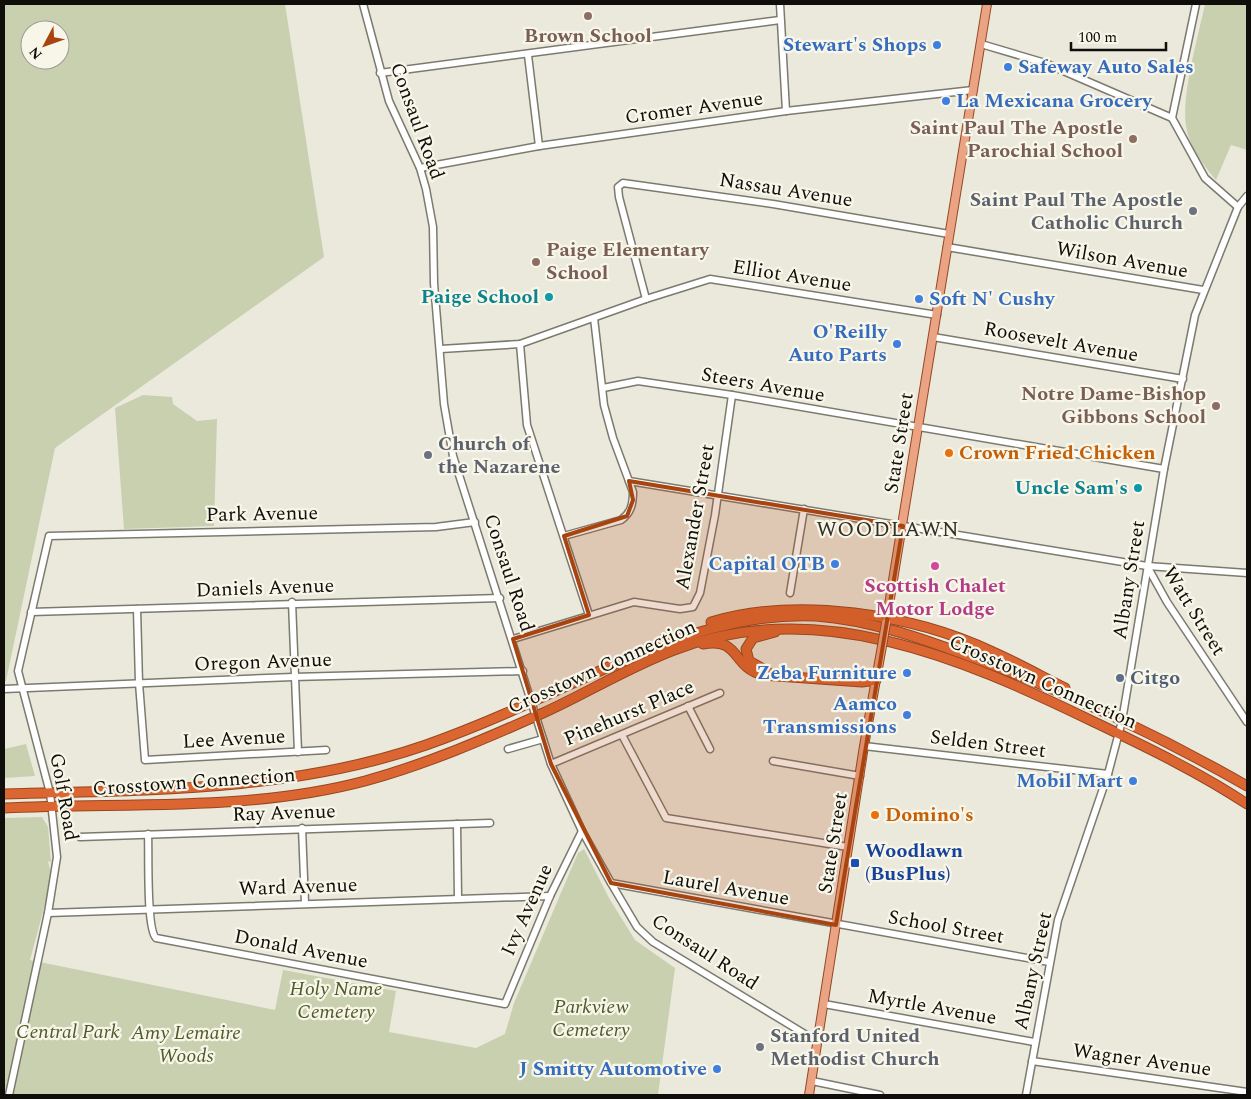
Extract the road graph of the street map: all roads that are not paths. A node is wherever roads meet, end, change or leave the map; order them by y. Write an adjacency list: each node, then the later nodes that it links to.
1 (363, 4): 8 (street, Consaul Road)
2 (780, 4): 5 (street)
3 (987, 4): 6 (main road, State Street)
4 (1196, 4): 11 (street)
5 (780, 20): 7 (street); 10 (street)
6 (981, 44): 9 (main road, State Street); 11 (street)
7 (528, 55): 8 (street); 12 (street)
8 (380, 74): 13 (street, Consaul Road)
9 (973, 90): 10 (street, Cromer Avenue); 16 (main road, State Street)
10 (786, 111): 12 (street, Cromer Avenue)
11 (1172, 118): 15 (street)
12 (539, 146): 13 (street, Cromer Avenue)
13 (420, 168): 24 (street, Consaul Road)
14 (1247, 196): 15 (street, Albany Street)
15 (1238, 206): 18 (street, Albany Street)
16 (949, 234): 17 (main road, State Street); 19 (street, Nassau Avenue)
17 (947, 247): 18 (street, Wilson Avenue); 20 (main road, State Street)
18 (1203, 290): 25 (street, Albany Street)
19 (646, 299): 20 (street, Elliot Avenue); 21 (street, Elliot Avenue)
20 (937, 316): 22 (main road, State Street)
21 (594, 318): 23 (street, Elliot Avenue); 26 (street)
22 (933, 337): 25 (street, Roosevelt Avenue); 28 (main road, State Street)
23 (520, 344): 24 (street, Elliot Avenue); 36 (street)
24 (441, 349): 33 (street, Consaul Road)
25 (1183, 379): 29 (street, Albany Street)
26 (603, 388): 27 (street, Steers Avenue); 30 (street)
27 (732, 395): 28 (street, Steers Avenue); 31 (street, Alexander Street)
28 (918, 428): 29 (street, Steers Avenue); 34 (main road, State Street)
29 (1164, 469): 37 (street, Albany Street)
30 (629, 481): 31 (street); 36 (street)
31 (718, 494): 32 (street); 44 (street, Alexander Street)
32 (804, 509): 34 (street); 39 (street)
33 (475, 522): 35 (street, Park Avenue); 40 (street, Consaul Road)
34 (903, 526): 37 (street); 45 (main road, State Street)
35 (49, 536): 43 (street, Golf Road)
36 (564, 536): 44 (street)
37 (1147, 566): 38 (street); 61 (street, Albany Street); 62 (street, Watt Street)
38 (1247, 573)
39 (790, 592)
40 (500, 598): 41 (street, Daniels Avenue); 47 (street, Consaul Road)
41 (292, 602): 42 (street, Daniels Avenue); 51 (street)
42 (137, 609): 43 (street, Daniels Avenue); 53 (street)
43 (31, 612): 55 (street, Golf Road)
44 (589, 615): 47 (street, Alexander Street)
45 (887, 621): 48 (highway); 52 (main road, State Street, bridge); 59 (highway)
46 (790, 629): 49 (highway, Crosstown Connection); 52 (highway); 63 (highway, Crosstown Connection)
47 (513, 639): 50 (street, Consaul Road)
48 (664, 643): 57 (highway, Crosstown Connection); 59 (highway, Crosstown Connection)
49 (674, 650): 52 (highway); 60 (highway, Crosstown Connection)
50 (523, 671): 51 (street, Oregon Avenue); 57 (street, Consaul Road)
51 (293, 677): 53 (street, Oregon Avenue); 70 (street)
52 (876, 680): 66 (main road, State Street)
53 (139, 683): 55 (street, Oregon Avenue); 70 (street, Lee Avenue)
54 (4, 689): 55 (street, Oregon Avenue)
55 (23, 689): 76 (street, Golf Road)
56 (720, 693): 58 (street, Pinehurst Place)
57 (533, 701): 60 (street, Consaul Road); 76 (highway, Crosstown Connection)
58 (688, 706): 64 (street, Pinehurst Place); 68 (street)
59 (1108, 714): 61 (highway, Crosstown Connection)
60 (537, 716): 65 (street, Consaul Road); 79 (highway, Crosstown Connection)
61 (1122, 720): 63 (street, Albany Street); 75 (highway, Crosstown Connection)
62 (1247, 722)
63 (1118, 733): 73 (street, Albany Street); 78 (highway, Crosstown Connection)
64 (622, 735): 72 (street, Pinehurst Place); 87 (street)
65 (543, 739): 67 (street); 72 (street, Consaul Road)
66 (864, 746): 73 (street, Selden Street); 74 (main road, State Street)
67 (508, 749)
68 (710, 749)
69 (326, 750): 70 (street, Lee Avenue)
70 (298, 752)
71 (773, 761): 74 (street)
72 (551, 764): 84 (street, Consaul Road)
73 (1108, 774): 95 (street, Albany Street)
74 (860, 776): 87 (main road, State Street)
75 (1247, 786)
76 (50, 793): 77 (highway, Crosstown Connection); 79 (street, Golf Road)
77 (4, 794)
78 (1247, 804)
79 (52, 807): 80 (highway, Crosstown Connection); 93 (street, Golf Road)
80 (4, 808)
81 (490, 823): 82 (street, Ray Avenue)
82 (457, 824): 83 (street, Ray Avenue); 90 (street)
83 (302, 828): 85 (street, Ray Avenue); 91 (street)
84 (582, 831): 88 (street, Consaul Road); 89 (street, Ivy Avenue)
85 (148, 834): 86 (street, Ray Avenue); 92 (street)
86 (80, 837)
87 (848, 847): 94 (main road, State Street)
88 (611, 883): 94 (street, Laurel Avenue); 98 (street, Consaul Road)
89 (550, 896): 90 (street, Ward Avenue); 96 (street, Ivy Avenue)
90 (458, 898): 91 (street, Ward Avenue)
91 (306, 903): 92 (street, Ward Avenue)
92 (149, 909): 93 (street, Ward Avenue); 96 (street, Donald Avenue)
93 (48, 913): 103 (street, Golf Road)
94 (836, 924): 95 (street, School Street); 97 (main road, State Street)
95 (1049, 962): 99 (street, Albany Street)
96 (505, 1004)
97 (824, 1004): 98 (main road, State Street); 99 (street, Myrtle Avenue)
98 (818, 1042): 101 (main road, State Street)
99 (1034, 1042): 100 (street, Albany Street)
100 (1032, 1061): 102 (street, Wagner Avenue); 106 (street, Albany Street)
101 (812, 1081): 104 (main road, State Street); 105 (street)
102 (1247, 1092)
103 (9, 1095)
104 (809, 1095)
105 (880, 1095)
106 (1026, 1095)

